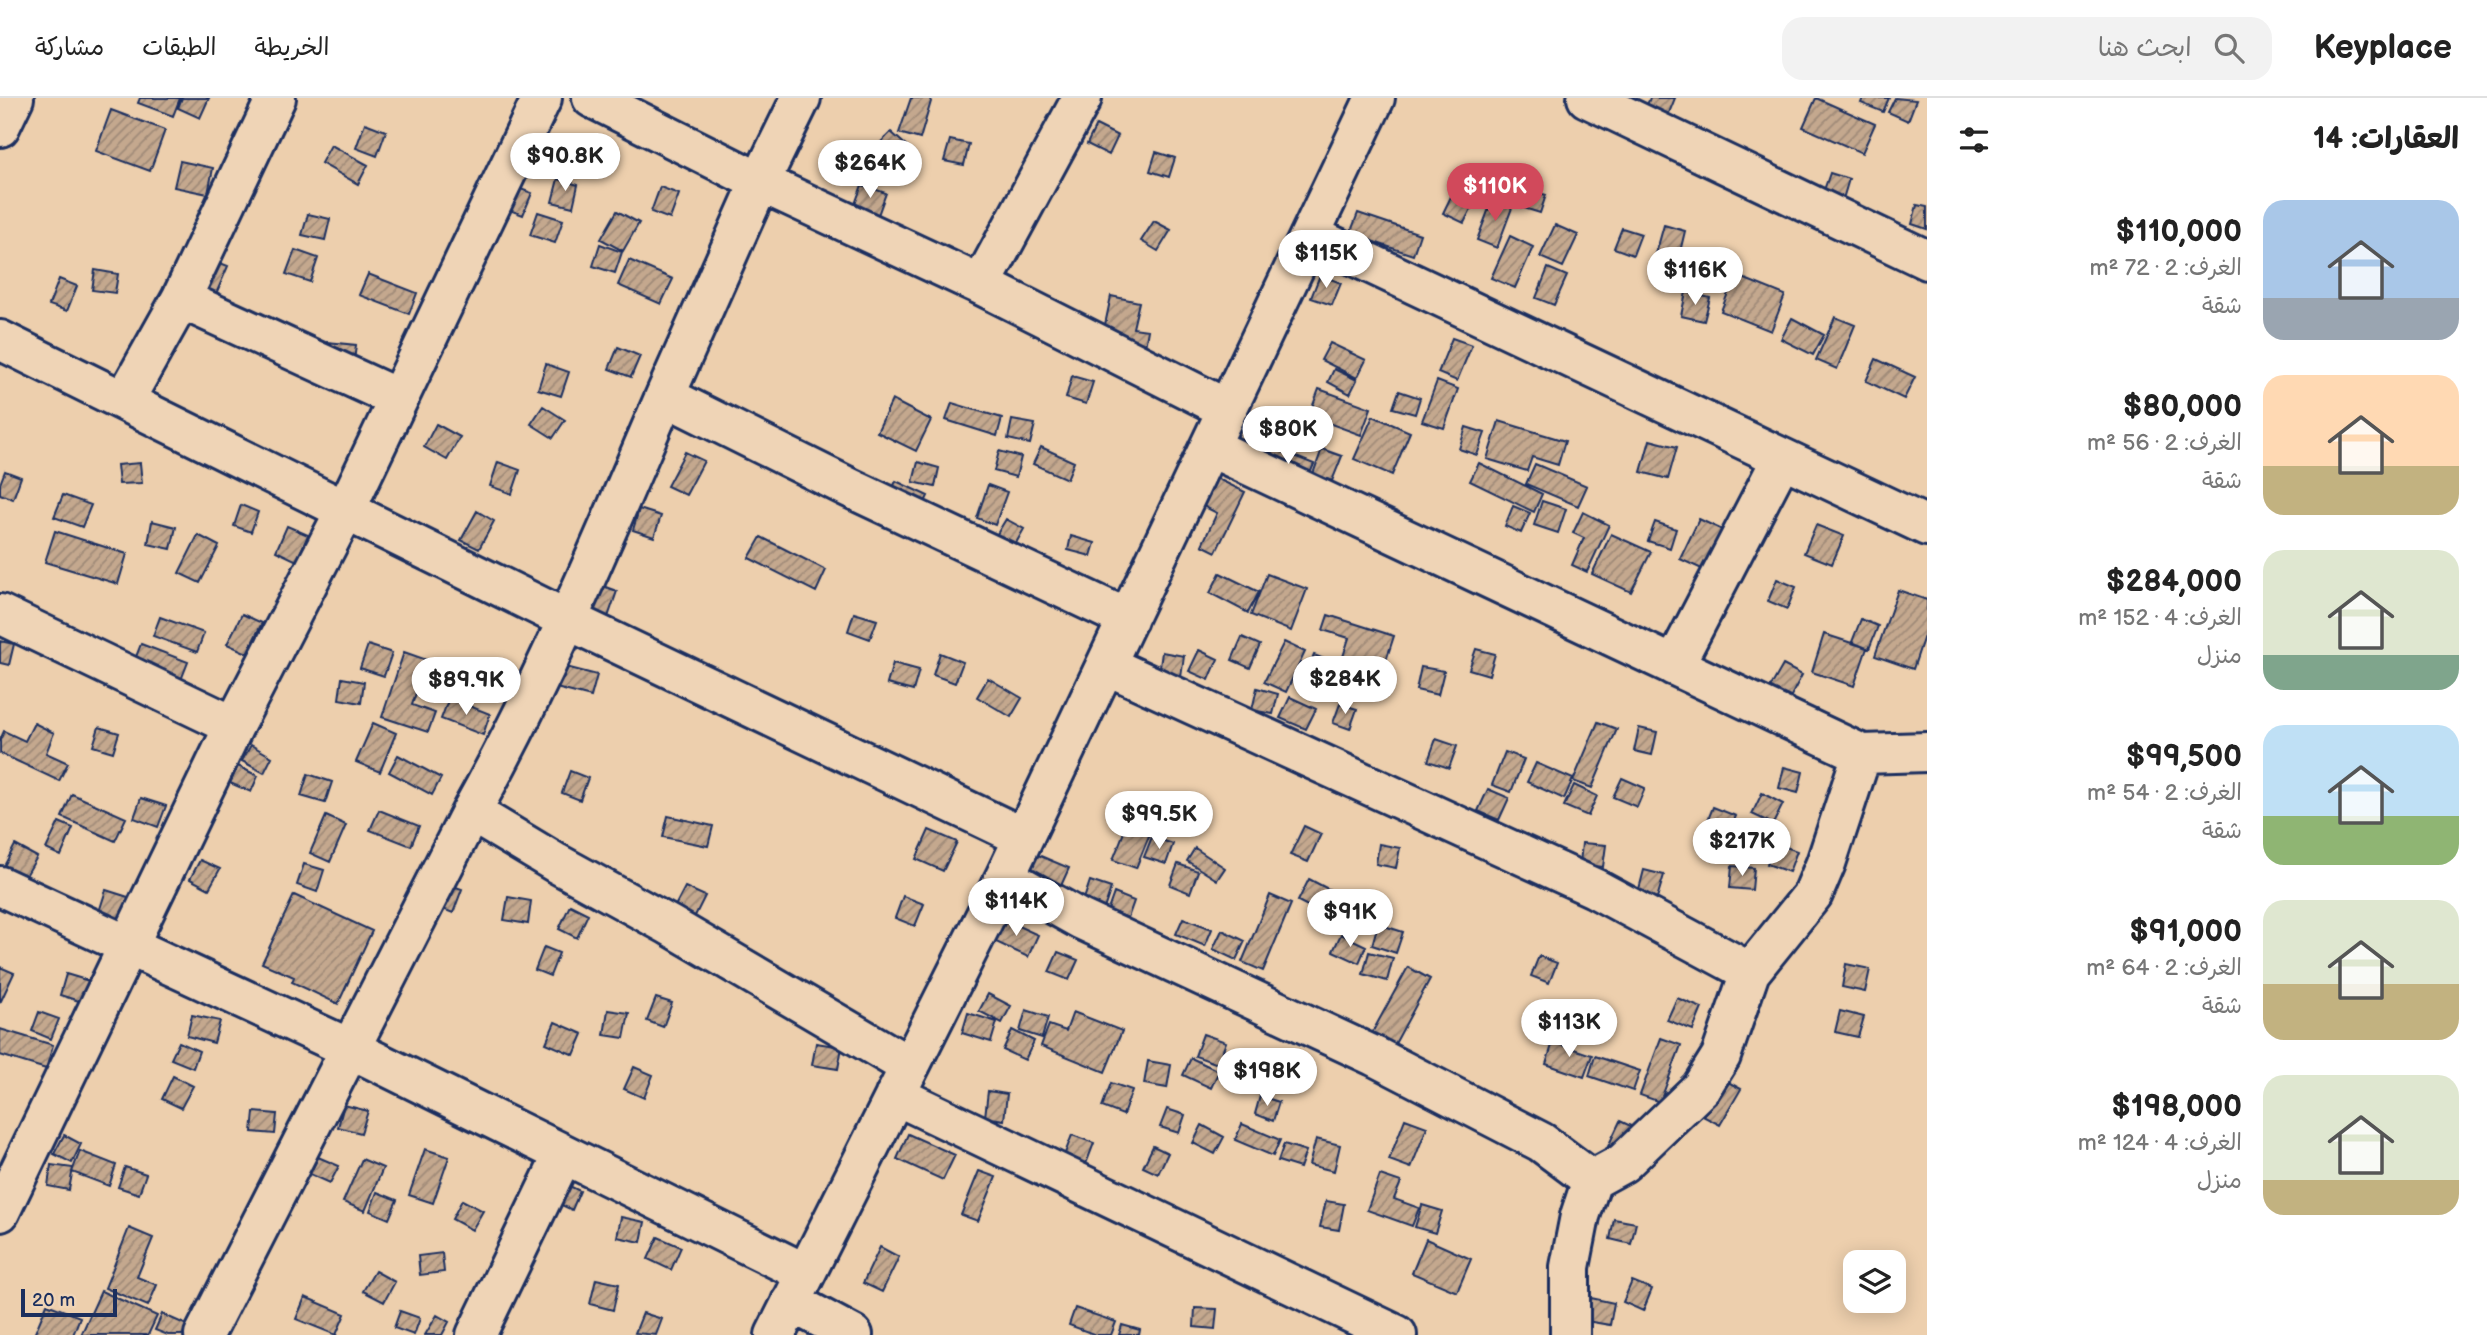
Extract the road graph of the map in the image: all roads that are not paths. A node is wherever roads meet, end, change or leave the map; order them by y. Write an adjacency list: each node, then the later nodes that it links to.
1 (14, 98): 9 (street)
2 (276, 98): 14 (street)
3 (542, 98): 17 (street)
4 (592, 98): 10 (street)
5 (801, 98): 10 (street)
6 (1082, 98): 13 (street)
7 (1375, 98): 11 (street)
8 (1587, 98): 12 (street)
9 (0, 127)
10 (760, 183): 13 (street); 16 (street)
11 (1310, 235): 19 (street); 21 (street)
12 (1927, 260)
13 (981, 285): 19 (street)
14 (181, 299): 17 (street); 18 (street)
15 (0, 340): 18 (street)
16 (665, 396): 25 (street); 26 (street)
17 (397, 398): 22 (street)
18 (124, 401): 22 (street)
19 (1227, 410): 20 (street)
20 (1210, 447): 25 (street); 28 (street)
21 (1782, 458): 23 (street); 28 (street)
22 (345, 511): 26 (street); 29 (street)
23 (1927, 526)
24 (0, 614): 29 (street)
25 (1128, 619): 27 (street)
26 (568, 620): 32 (street); 33 (street)
27 (1106, 664): 33 (street); 37 (street)
28 (1674, 666): 31 (street)
29 (234, 726): 36 (street)
30 (1927, 752): 31 (street)
31 (1863, 754): 37 (street)
32 (471, 812): 38 (street); 39 (street)
33 (1023, 837): 34 (street)
34 (1004, 877): 39 (street); 41 (street)
35 (0, 886): 36 (street)
36 (128, 947): 38 (street); 42 (street)
37 (1750, 972): 41 (street)
38 (351, 1049): 40 (street); 44 (street)
39 (902, 1080): 43 (street); 47 (street)
40 (563, 1155): 43 (street); 45 (street)
41 (1592, 1180): 48 (street)
42 (0, 1212)
43 (790, 1303): 46 (street)
44 (204, 1335)
45 (476, 1335)
46 (853, 1335)
47 (1398, 1335)
48 (1570, 1335)

